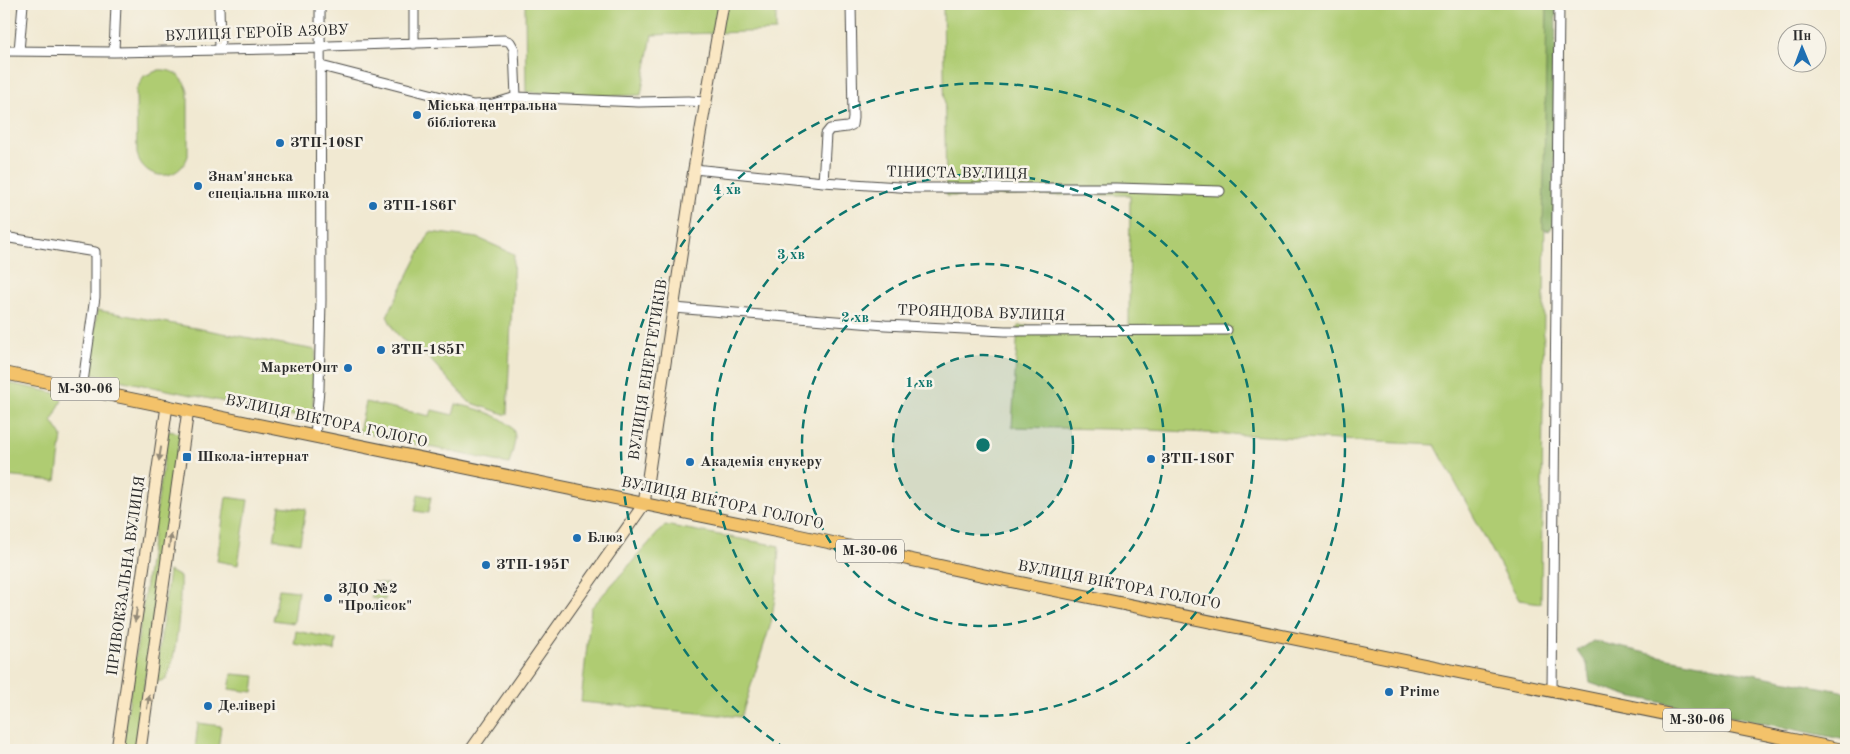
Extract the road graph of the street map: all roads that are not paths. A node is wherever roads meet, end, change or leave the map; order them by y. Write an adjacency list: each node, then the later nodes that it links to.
1 (23, 4): 13 (street)
2 (116, 4): 14 (street)
3 (219, 4): 11 (street)
4 (320, 4): 10 (street)
5 (414, 4): 9 (street)
6 (723, 4): 17 (street, ВУЛИЦЯ ЕНЕРГЕТИКІВ)
7 (852, 4): 19 (street)
8 (1558, 4): 30 (street)
9 (414, 44): 10 (street, ВУЛИЦЯ ГЕРОЇВ АЗОВУ); 16 (street, ВУЛИЦЯ ГЕРОЇВ АЗОВУ)
10 (320, 48): 11 (street, ВУЛИЦЯ ГЕРОЇВ АЗОВУ); 15 (street)
11 (220, 50): 14 (street, ВУЛИЦЯ ГЕРОЇВ АЗОВУ)
12 (4, 51): 13 (street, ВУЛИЦЯ ГЕРОЇВ АЗОВУ)
13 (20, 51): 14 (street, ВУЛИЦЯ ГЕРОЇВ АЗОВУ)
14 (114, 52)
15 (321, 66): 16 (street); 28 (street)
16 (516, 97): 17 (street)
17 (706, 102): 18 (street, ВУЛИЦЯ ЕНЕРГЕТИКІВ)
18 (694, 169): 19 (street, ТІНИСТА ВУЛИЦЯ); 22 (street, ВУЛИЦЯ ЕНЕРГЕТИКІВ)
19 (823, 182): 20 (street, ТІНИСТА ВУЛИЦЯ)
20 (1220, 190)
21 (4, 237): 25 (street)
22 (674, 308): 23 (street, ТРОЯНДОВА ВУЛИЦЯ); 29 (street, ВУЛИЦЯ ЕНЕРГЕТИКІВ)
23 (1227, 330)
24 (4, 373): 25 (main road, ВУЛИЦЯ ВІКТОРА ГОЛОГО / М-30-06)
25 (82, 389): 26 (main road, ВУЛИЦЯ ВІКТОРА ГОЛОГО / М-30-06)
26 (167, 406): 27 (main road, ВУЛИЦЯ ВІКТОРА ГОЛОГО / М-30-06); 31 (street, ПРИВОКЗАЛЬНА ВУЛИЦЯ, one-way to 31)
27 (188, 410): 28 (main road, ВУЛИЦЯ ВІКТОРА ГОЛОГО / М-30-06); 32 (street, one-way to 27)
28 (315, 436): 29 (main road, ВУЛИЦЯ ВІКТОРА ГОЛОГО / М-30-06)
29 (644, 504): 30 (main road, ВУЛИЦЯ ВІКТОРА ГОЛОГО / М-30-06); 33 (street, ВУЛИЦЯ ЕНЕРГЕТИКІВ)
30 (1552, 690): 34 (main road, М-30-06)
31 (117, 750)
32 (140, 750)
33 (471, 750)
34 (1843, 750)

